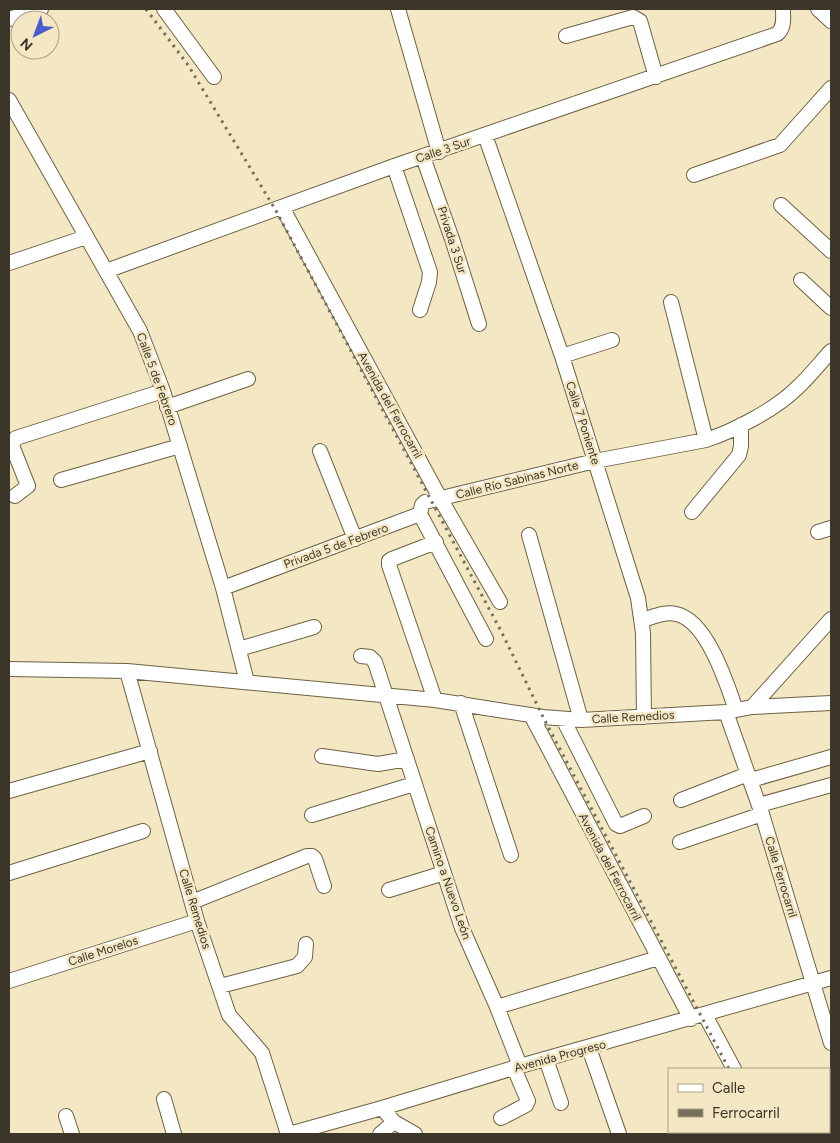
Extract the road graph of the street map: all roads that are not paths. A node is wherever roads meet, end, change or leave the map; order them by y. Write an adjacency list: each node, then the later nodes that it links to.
1 (41, 9): 6 (street)
2 (164, 9): 9 (street)
3 (398, 9): 14 (street)
4 (783, 9): 10 (street, Calle 3 Sur)
5 (818, 9): 7 (street)
6 (9, 19)
7 (831, 21)
8 (566, 36): 10 (street)
9 (214, 77)
10 (656, 77): 13 (street, Calle 3 Sur)
11 (830, 92): 17 (street)
12 (9, 100): 20 (street, Calle 5 de Febrero)
13 (485, 135): 14 (street, Calle 3 Sur); 31 (street, Calle 7 Poniente)
14 (439, 152): 15 (street, Calle 3 Sur)
15 (423, 157): 16 (street, Calle 3 Sur); 28 (street, Privada 3 Sur)
16 (394, 166): 19 (street, Calle 3 Sur); 27 (street)
17 (694, 175)
18 (781, 205): 21 (street)
19 (282, 207): 23 (street, Calle 3 Sur); 42 (street, Avenida del Ferrocarril)
20 (86, 237): 22 (street); 23 (street, Calle 5 de Febrero)
21 (831, 251)
22 (9, 263)
23 (106, 271): 33 (street, Calle 5 de Febrero)
24 (801, 280): 26 (street)
25 (671, 302): 36 (street)
26 (831, 308)
27 (420, 310)
28 (479, 324)
29 (612, 340): 31 (street)
30 (831, 351): 35 (street, Calle Río Sabinas Norte)
31 (562, 356): 39 (street, Calle 7 Poniente)
32 (248, 379): 34 (street)
33 (162, 392): 34 (street, Calle 5 de Febrero); 41 (street)
34 (167, 407): 37 (street, Calle 5 de Febrero)
35 (741, 425): 36 (street, Calle Río Sabinas Norte); 43 (street)
36 (706, 440): 39 (street, Calle Río Sabinas Norte)
37 (180, 446): 40 (street); 48 (street, Calle 5 de Febrero)
38 (320, 450): 46 (street)
39 (595, 461): 42 (street, Calle Río Sabinas Norte); 51 (street, Calle 7 Poniente)
40 (61, 480)
41 (15, 496)
42 (440, 498): 44 (street, Privada 5 de Febrero); 49 (street, Avenida del Ferrocarril)
43 (692, 512)
44 (420, 514): 46 (street, Privada 5 de Febrero); 47 (street)
45 (529, 535): 68 (street)
46 (355, 539): 48 (street, Privada 5 de Febrero)
47 (436, 542): 53 (street); 60 (street)
48 (223, 588): 54 (street, Calle 5 de Febrero)
49 (500, 602)
50 (831, 619): 63 (street)
51 (642, 620): 64 (street, Calle Ferrocarril); 66 (street, Calle 7 Poniente)
52 (314, 627): 54 (street)
53 (486, 640)
54 (239, 650): 58 (street, Calle 5 de Febrero)
55 (360, 656): 59 (street, Camino a Nuevo León)
56 (9, 668): 57 (street, Calle Remedios)
57 (127, 671): 58 (street, Calle Remedios); 69 (street, Calle Remedios)
58 (247, 682): 59 (street, Calle Remedios)
59 (386, 696): 60 (street, Calle Remedios); 72 (street, Camino a Nuevo León)
60 (435, 700): 61 (street, Calle Remedios)
61 (462, 703): 65 (street, Calle Remedios); 83 (street)
62 (831, 703): 63 (street, Calle Remedios)
63 (752, 708): 64 (street, Calle Remedios)
64 (731, 711): 66 (street, Calle Remedios); 73 (street, Calle Ferrocarril)
65 (531, 715): 67 (street, Calle Remedios); 91 (street, Avenida del Ferrocarril)
66 (644, 718): 68 (street, Calle Remedios)
67 (563, 719): 68 (street, Calle Remedios); 80 (street)
68 (581, 720)
69 (150, 750): 76 (street); 88 (street, Calle Remedios)
70 (322, 756): 72 (street)
71 (831, 757): 73 (street)
72 (406, 759): 74 (street, Camino a Nuevo León)
73 (749, 777): 77 (street); 78 (street, Calle Ferrocarril)
74 (414, 784): 79 (street); 85 (street, Camino a Nuevo León)
75 (831, 785): 78 (street)
76 (9, 791)
77 (681, 800)
78 (760, 809): 82 (street); 94 (street, Calle Ferrocarril)
79 (312, 816)
80 (644, 816)
81 (143, 831): 84 (street)
82 (680, 842)
83 (511, 855)
84 (9, 873)
85 (444, 873): 87 (street); 96 (street, Camino a Nuevo León)
86 (324, 886): 88 (street)
87 (389, 890)
88 (192, 902): 89 (street, Calle Remedios)
89 (197, 921): 93 (street, Calle Morelos); 95 (street, Calle Remedios)
90 (306, 944): 95 (street)
91 (658, 958): 96 (street); 98 (street, Avenida del Ferrocarril)
92 (831, 978): 94 (street, Avenida Progreso)
93 (9, 981)
94 (812, 983): 97 (street, Avenida Progreso); 99 (street, Calle Ferrocarril)
95 (220, 986): 112 (street, Calle Remedios)
96 (497, 1007): 102 (street, Camino a Nuevo León)
97 (705, 1015): 98 (street, Avenida Progreso); 103 (street)
98 (690, 1019): 100 (street, Avenida Progreso)
99 (831, 1043)
100 (589, 1048): 101 (street, Avenida Progreso); 115 (street)
101 (546, 1059): 102 (street, Avenida Progreso); 105 (street)
102 (517, 1067): 106 (street, Avenida Progreso); 108 (street, Camino a Nuevo León)
103 (733, 1068)
104 (164, 1099): 111 (street)
105 (561, 1103)
106 (382, 1108): 109 (street); 112 (street, Avenida Progreso)
107 (66, 1116): 110 (street)
108 (501, 1118)
109 (394, 1122): 113 (street); 114 (street)
110 (72, 1134)
111 (174, 1134)
112 (289, 1134)
113 (380, 1134)
114 (415, 1134)
115 (619, 1134)

